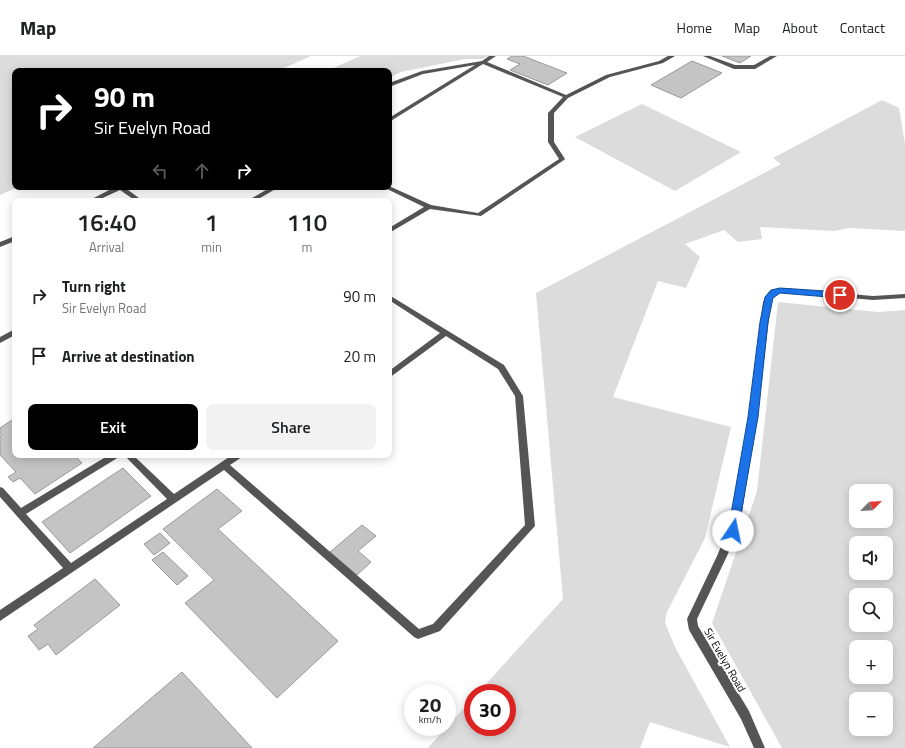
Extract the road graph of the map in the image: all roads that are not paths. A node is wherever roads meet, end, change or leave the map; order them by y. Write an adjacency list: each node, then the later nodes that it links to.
1 (493, 56): 5 (street)
2 (672, 56): 7 (street)
3 (706, 56): 4 (street)
4 (774, 56)
5 (483, 62): 6 (street); 7 (street); 8 (street)
6 (392, 84)
7 (566, 96): 16 (street)
8 (392, 118)
9 (114, 190): 13 (street)
10 (124, 190): 14 (street)
11 (270, 190): 15 (street)
12 (392, 190): 16 (street)
13 (97, 198)
14 (136, 198)
15 (256, 198)
16 (429, 207): 17 (street)
17 (392, 229)
18 (12, 239): 19 (street)
19 (0, 245)
20 (905, 296): 35 (street, Sir Evelyn Road)
21 (392, 299): 22 (street)
22 (446, 332): 25 (street); 29 (street)
23 (12, 334): 24 (street)
24 (0, 340)
25 (392, 373)
26 (111, 458): 32 (street)
27 (131, 458): 31 (street)
28 (234, 458): 29 (street)
29 (224, 465): 31 (street)
30 (1, 494): 32 (street)
31 (173, 499): 33 (street)
32 (20, 513): 33 (street)
33 (70, 569): 34 (street)
34 (0, 616)
35 (760, 748)

